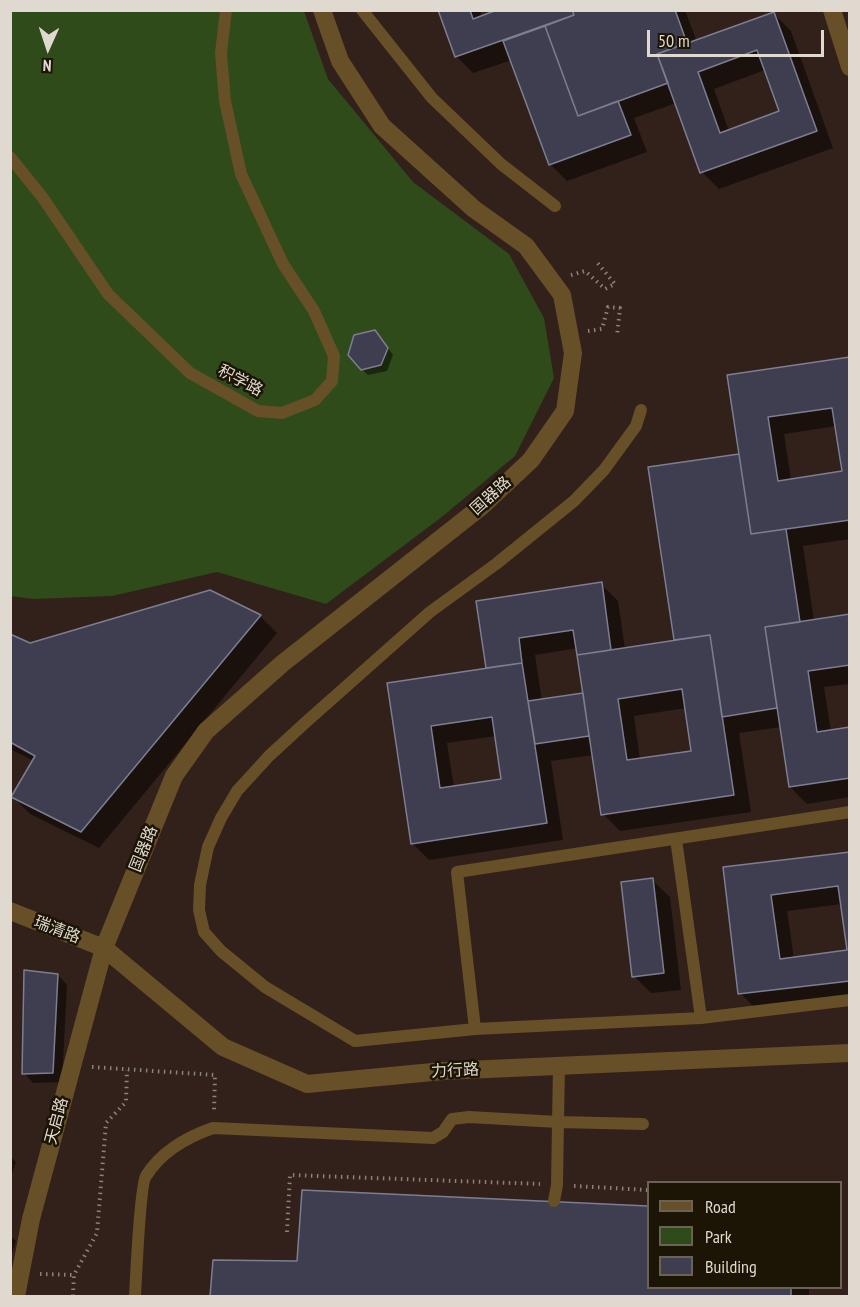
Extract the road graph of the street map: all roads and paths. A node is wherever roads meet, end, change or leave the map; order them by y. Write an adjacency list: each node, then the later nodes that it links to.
1 (226, 10): 6 (lane, 积学路)
2 (322, 10): 9 (street, 国器路)
3 (362, 10): 7 (lane)
4 (831, 10): 5 (street)
5 (849, 67)
6 (10, 157)
7 (555, 206)
8 (595, 260): 9 (path)
9 (554, 284): 11 (street, 国器路)
10 (617, 336): 11 (path)
11 (570, 337): 16 (street, 国器路)
12 (641, 410): 19 (lane)
13 (849, 812): 14 (lane)
14 (676, 839): 18 (lane); 19 (lane)
15 (10, 911): 16 (street, 瑞清路)
16 (104, 948): 21 (street, 天启路); 22 (street, 力行路)
17 (849, 1000): 18 (lane)
18 (701, 1018): 19 (lane)
19 (475, 1029)
20 (849, 1053): 22 (street, 力行路)
21 (71, 1065): 23 (path); 31 (street, 天启路)
22 (559, 1066): 24 (lane)
23 (127, 1070): 26 (path); 32 (path)
24 (558, 1122): 25 (lane); 26 (lane); 27 (lane)
25 (643, 1124)
26 (213, 1128): 35 (lane)
27 (557, 1185): 28 (path); 29 (lane); 30 (path)
28 (647, 1190)
29 (554, 1202)
30 (286, 1232)
31 (21, 1273): 32 (path); 33 (street, 天启路)
32 (74, 1275): 34 (path)
33 (16, 1296)
34 (73, 1296)
35 (135, 1296)

